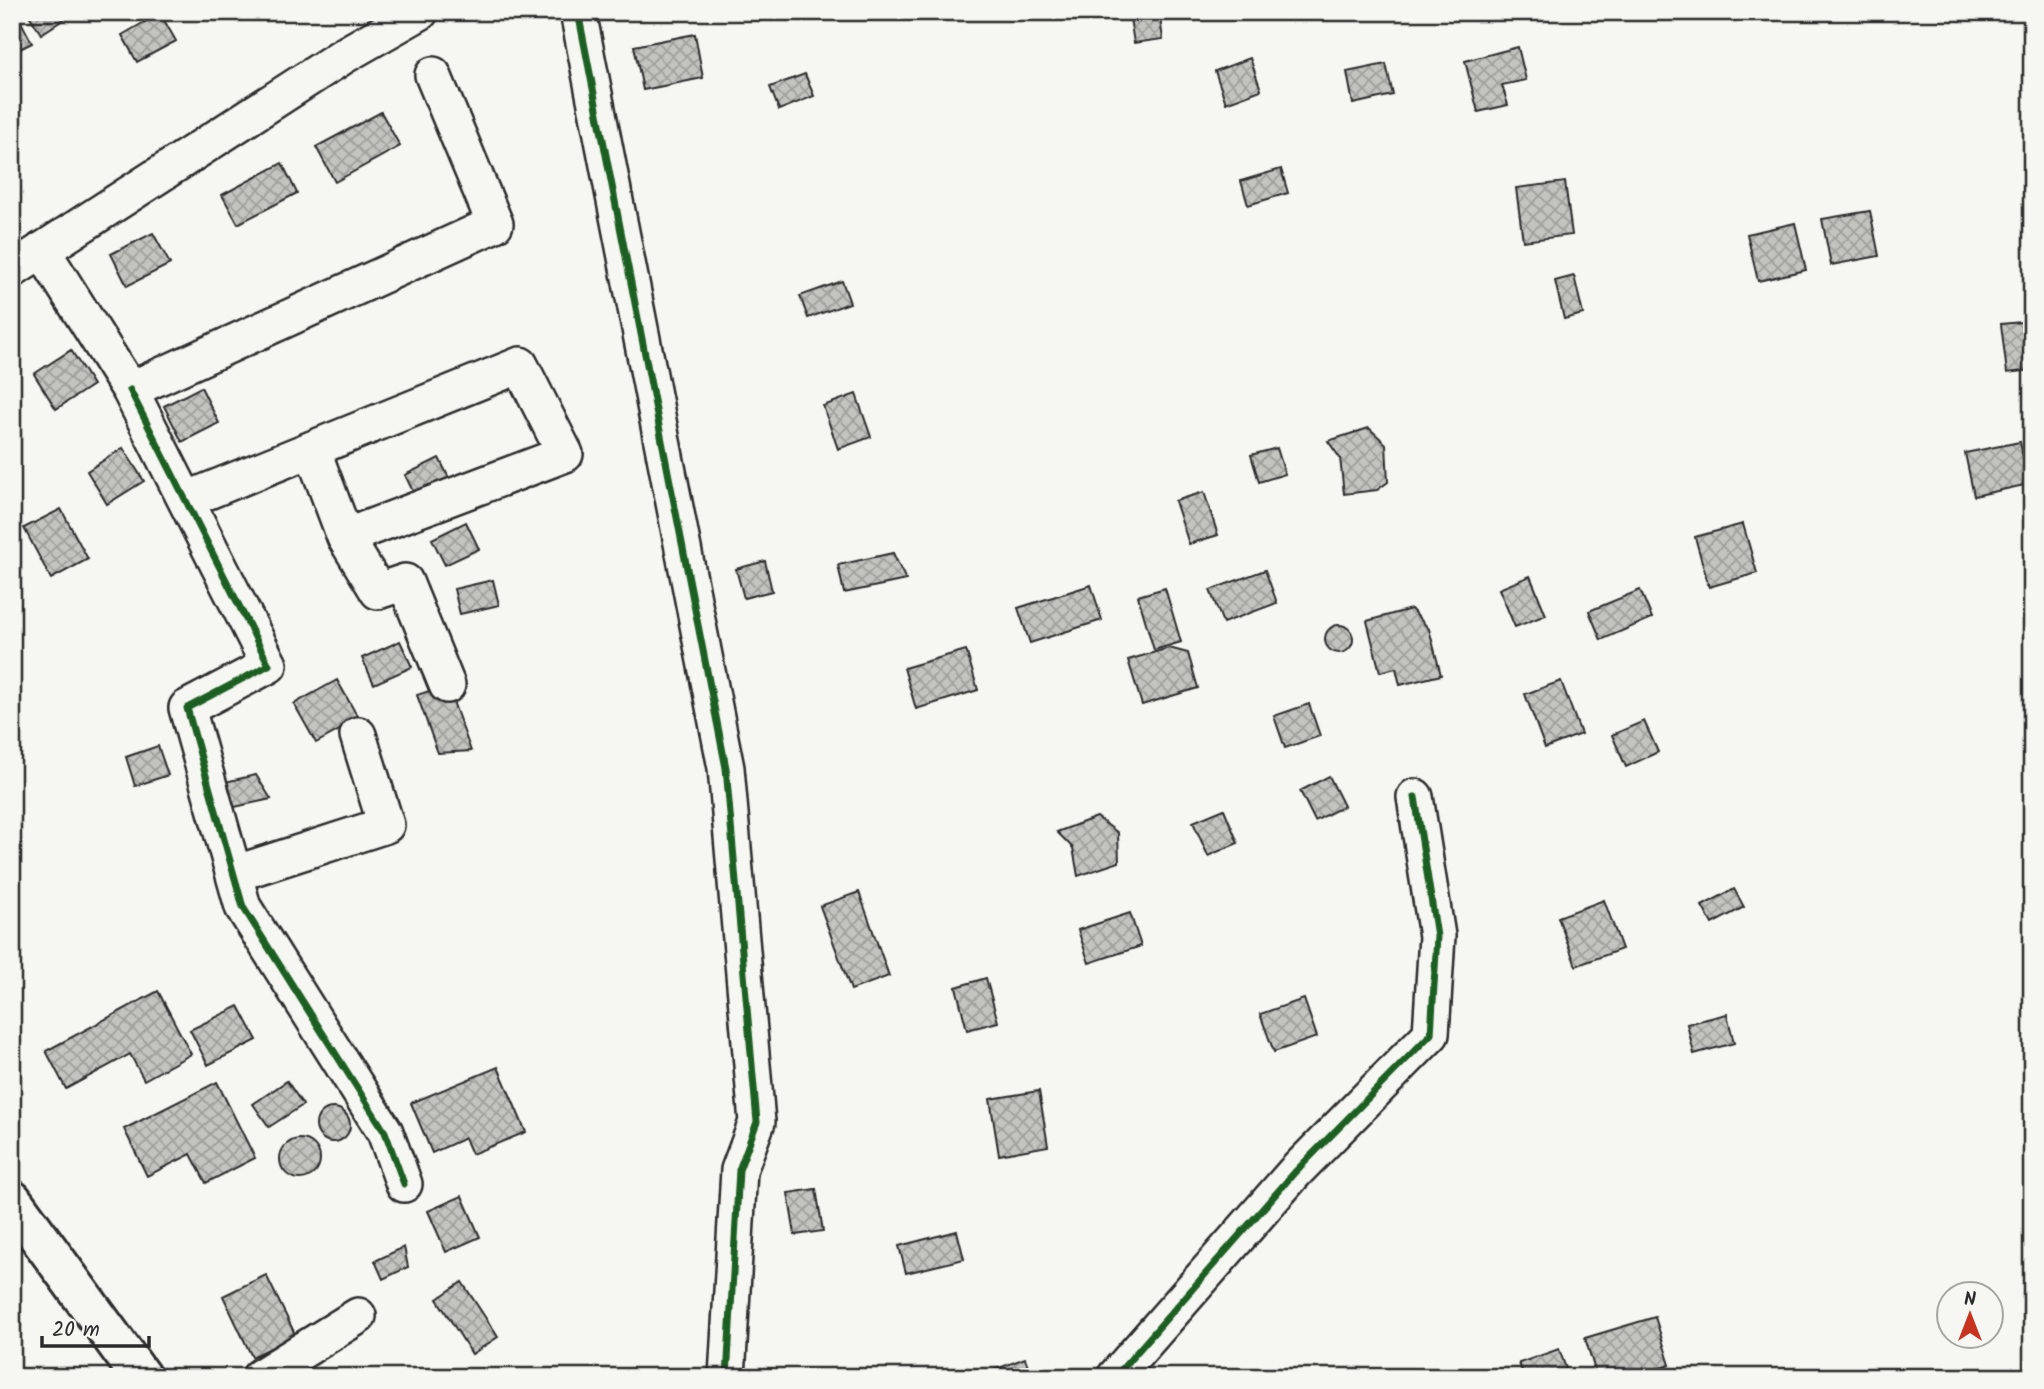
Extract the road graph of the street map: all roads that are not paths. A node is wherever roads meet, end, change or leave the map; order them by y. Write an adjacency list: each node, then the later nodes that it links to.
1 (420, 12): 4 (street)
2 (578, 12): 19 (street)
3 (433, 75): 6 (street)
4 (43, 250): 5 (street); 6 (street)
5 (12, 270)
6 (130, 390): 8 (street)
7 (312, 449): 8 (street); 9 (street); 9 (street)
8 (186, 500): 13 (street)
9 (345, 537): 10 (street)
10 (447, 685)
11 (358, 735): 13 (street)
12 (1415, 797): 20 (street)
13 (234, 874): 14 (street)
14 (404, 1184)
15 (12, 1200): 17 (main road)
16 (358, 1316): 18 (street)
17 (141, 1377)
18 (260, 1377)
19 (727, 1377)
20 (1115, 1377)

